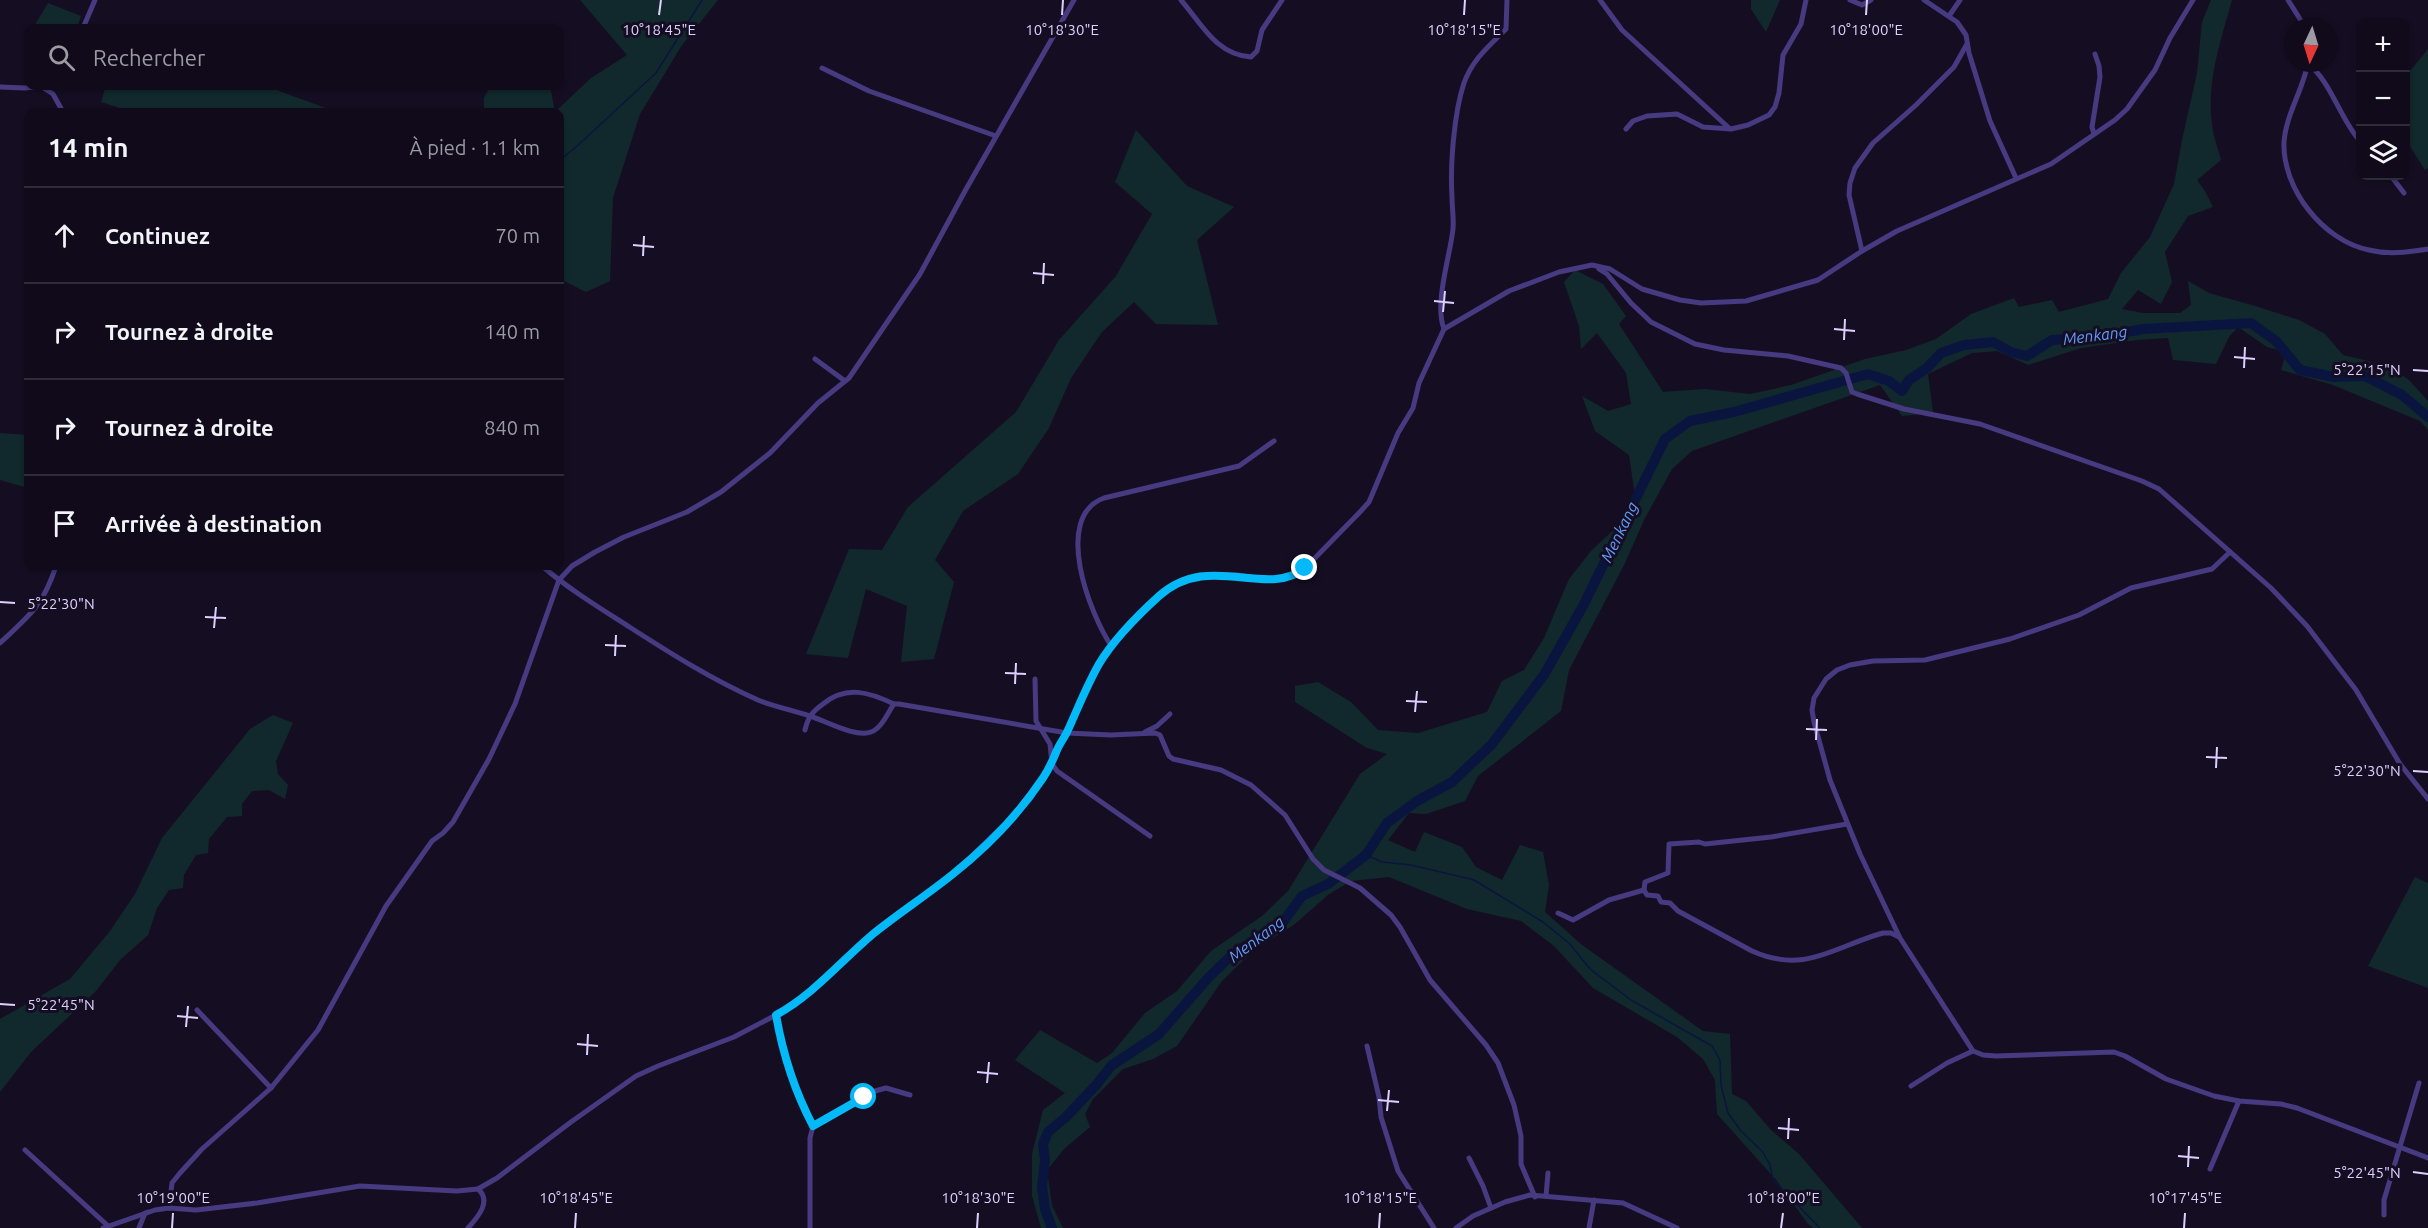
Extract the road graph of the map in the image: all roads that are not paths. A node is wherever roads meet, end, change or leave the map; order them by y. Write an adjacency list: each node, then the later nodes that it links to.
1 (95, 0): 16 (street)
2 (1074, 0): 32 (street)
3 (1181, 0): 4 (street)
4 (1282, 0)
5 (1507, 0): 39 (street)
6 (1600, 0): 29 (street)
7 (1806, 0): 29 (street)
8 (1850, 0): 9 (street)
9 (1871, 0)
10 (1924, 0): 14 (street)
11 (1960, 0): 14 (street)
12 (2193, 0): 30 (street)
13 (2288, 0): 15 (street)
14 (1949, 16): 17 (street)
15 (2300, 18)
16 (85, 24)
17 (1967, 44): 33 (street); 37 (street)
18 (2095, 54): 30 (street)
19 (822, 68): 32 (street)
20 (2306, 72): 36 (street)
21 (2316, 72): 31 (street)
22 (24, 86): 23 (street)
23 (0, 87)
24 (48, 90): 26 (street)
25 (53, 90): 26 (street)
26 (52, 94): 27 (street)
27 (61, 108)
28 (1626, 129): 29 (street)
29 (1731, 129)
30 (2094, 134): 33 (street)
31 (2356, 134)
32 (996, 136): 41 (street)
33 (2016, 178): 37 (street)
34 (2394, 180): 35 (street)
35 (2404, 193)
36 (2428, 249)
37 (1862, 250): 38 (street)
38 (1592, 265): 39 (street); 43 (street)
39 (1444, 329): 48 (street)
40 (814, 359): 41 (street)
41 (845, 381): 46 (street)
42 (1274, 441): 48 (street)
43 (2230, 552): 58 (street); 59 (street)
44 (55, 570): 47 (street)
45 (547, 570): 46 (street)
46 (559, 580): 52 (street); 70 (street)
47 (0, 643)
48 (1112, 647): 55 (street)
49 (1035, 679): 53 (street)
50 (894, 704): 52 (street); 52 (street); 53 (street)
51 (1170, 714): 56 (street)
52 (808, 715): 54 (street)
53 (1037, 726): 55 (street); 57 (street)
54 (805, 730)
55 (1067, 733): 56 (street); 57 (street)
56 (1144, 733): 82 (street)
57 (1052, 764): 60 (street); 65 (street)
58 (2428, 800)
59 (1847, 824): 61 (street); 63 (street)
60 (1150, 836)
61 (1644, 890): 62 (street); 63 (street)
62 (1558, 913)
63 (1900, 938): 67 (street)
64 (197, 1010): 70 (street)
65 (776, 1015): 73 (street); 80 (street)
66 (1367, 1046): 92 (street)
67 (1973, 1051): 69 (street); 72 (street)
68 (2419, 1083): 74 (street)
69 (1911, 1086)
70 (271, 1088): 84 (street)
71 (910, 1095): 73 (street)
72 (2240, 1101): 74 (street); 78 (street)
73 (813, 1126): 91 (street)
74 (2401, 1148): 77 (street); 87 (street)
75 (25, 1150): 88 (street)
76 (1469, 1158): 85 (street)
77 (2428, 1158)
78 (2210, 1169)
79 (1548, 1173): 81 (street)
80 (478, 1189): 84 (street); 90 (street)
81 (1546, 1196): 82 (street); 83 (street)
82 (1535, 1197): 85 (street)
83 (1594, 1200): 94 (street); 95 (street)
84 (169, 1208): 86 (street)
85 (1491, 1208): 93 (street)
86 (155, 1210): 88 (street); 89 (street)
87 (2384, 1215)
88 (109, 1226)
89 (139, 1228)
90 (468, 1228)
91 (810, 1228)
92 (1434, 1228)
93 (1456, 1228)
94 (1589, 1228)
95 (1677, 1228)

